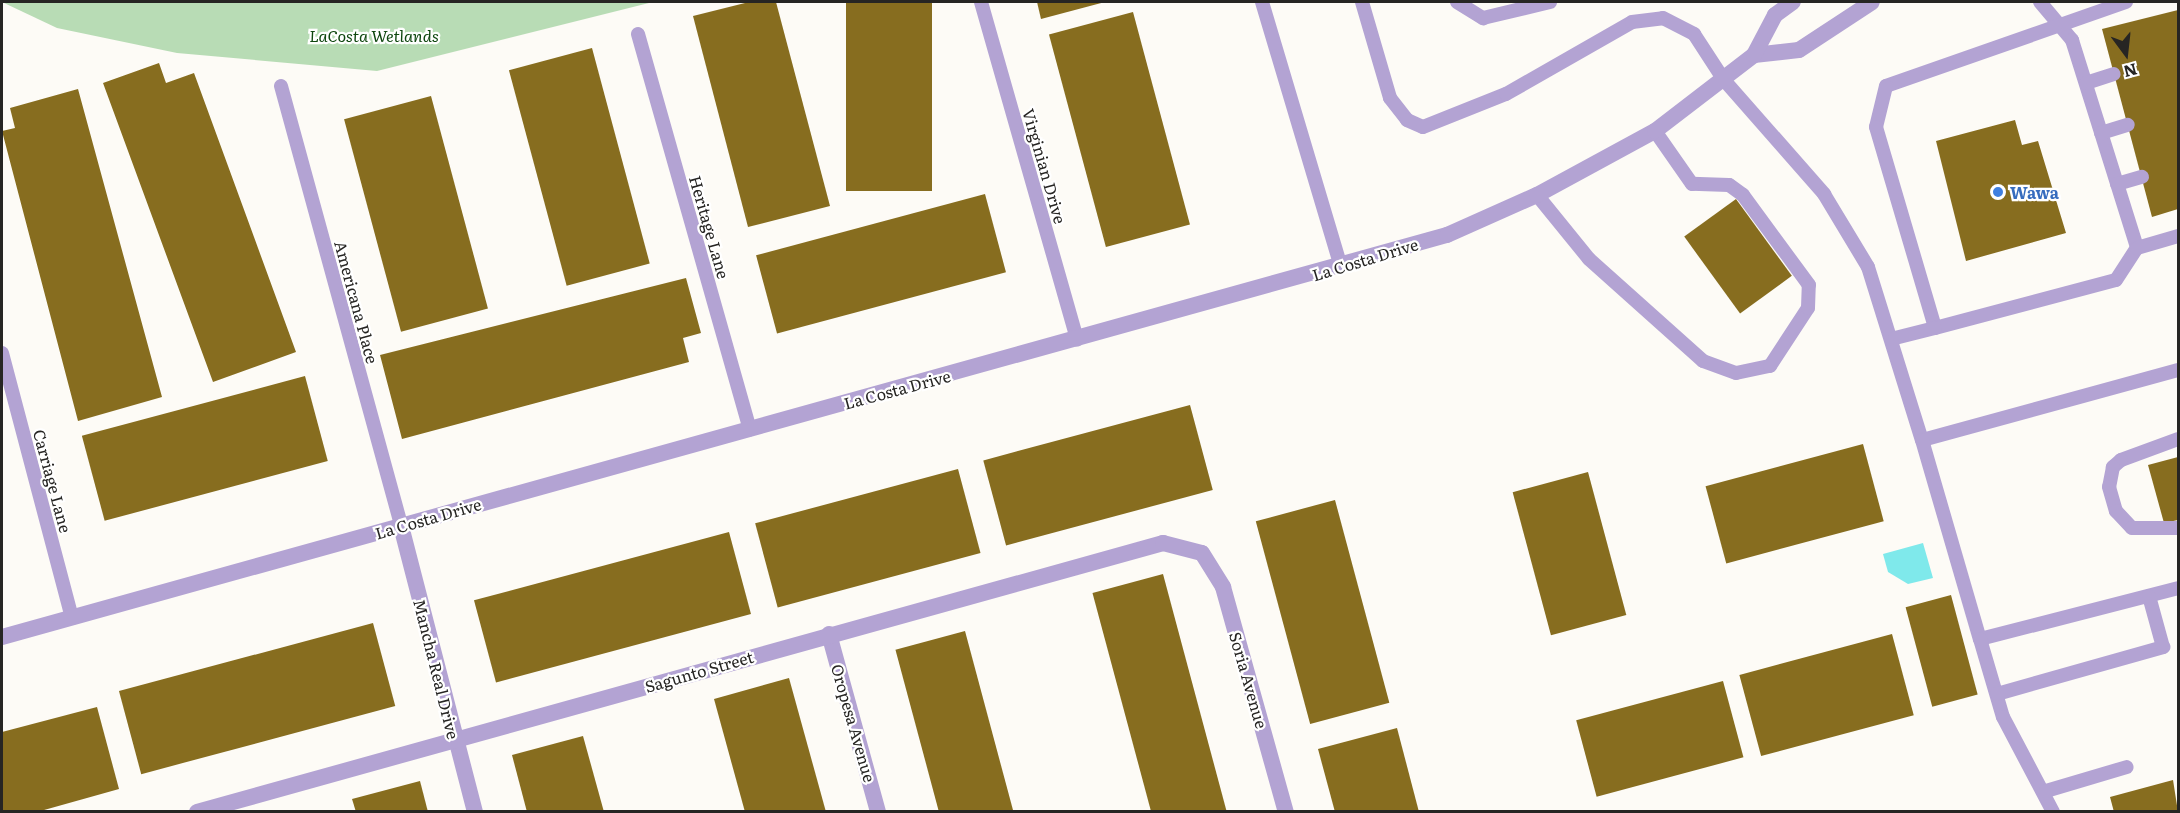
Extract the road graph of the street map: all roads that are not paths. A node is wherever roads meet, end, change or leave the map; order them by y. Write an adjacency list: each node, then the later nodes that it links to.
1 (981, 2): 28 (lane, Virginian Drive)
2 (1262, 2): 25 (lane)
3 (1362, 2): 14 (lane)
4 (1457, 2): 5 (lane)
5 (1550, 2)
6 (1793, 2): 12 (street, La Costa Drive)
7 (1872, 2): 12 (street)
8 (2040, 2): 10 (lane)
9 (2126, 2): 10 (lane)
10 (2057, 24): 15 (lane); 26 (lane)
11 (638, 34): 31 (lane, Heritage Lane)
12 (1754, 55): 14 (street, La Costa Drive)
13 (2114, 74): 15 (lane)
14 (1724, 80): 18 (street, La Costa Drive); 27 (lane)
15 (2086, 83): 19 (lane)
16 (281, 86): 34 (lane, Americana Place)
17 (2128, 125): 19 (lane)
18 (1655, 131): 22 (street, La Costa Drive); 22 (lane)
19 (2101, 133): 21 (lane)
20 (2142, 177): 21 (lane)
21 (2117, 184): 24 (lane)
22 (1537, 195): 25 (street, La Costa Drive)
23 (2178, 236): 24 (lane)
24 (2137, 248): 26 (lane)
25 (1341, 267): 28 (street, La Costa Drive)
26 (1935, 328): 27 (lane)
27 (1895, 338): 33 (lane)
28 (1077, 340): 31 (street, La Costa Drive)
29 (2, 353): 39 (lane, Carriage Lane)
30 (2178, 370): 33 (lane)
31 (750, 429): 34 (street, La Costa Drive)
32 (2178, 439): 35 (lane)
33 (1922, 441): 42 (lane)
34 (401, 526): 39 (street, La Costa Drive); 44 (street, Mancha Real Drive)
35 (2178, 528)
36 (1202, 553): 40 (street, Sagunto Street); 50 (street, Soria Avenue)
37 (2178, 588): 38 (lane)
38 (2149, 596): 42 (lane); 43 (lane)
39 (72, 618): 41 (street, La Costa Drive)
40 (829, 634): 44 (street, Sagunto Street); 49 (street, Oropesa Avenue)
41 (2, 637)
42 (1980, 639): 43 (lane)
43 (1997, 694): 46 (lane)
44 (456, 740): 47 (street, Sagunto Street); 48 (street, Mancha Real Drive)
45 (2127, 767): 46 (lane)
46 (2046, 791): 51 (lane)
47 (197, 812)
48 (476, 812)
49 (878, 812)
50 (1286, 812)
51 (2053, 812)

